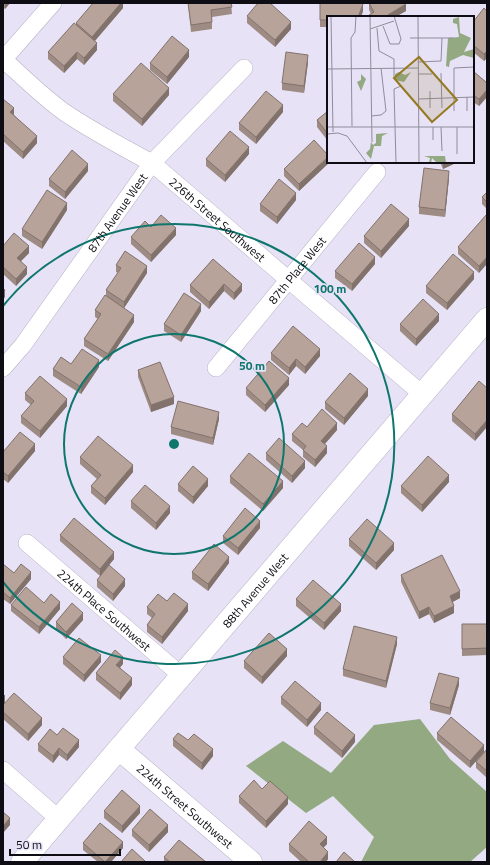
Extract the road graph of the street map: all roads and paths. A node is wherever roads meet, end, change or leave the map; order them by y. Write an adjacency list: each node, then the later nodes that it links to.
1 (53, 3): 2 (street)
2 (3, 59): 4 (street, 226th Street Southwest)
3 (244, 68): 4 (street, 87th Avenue West)
4 (152, 163): 6 (street, 226th Street Southwest); 8 (street, 87th Avenue West)
5 (377, 172): 6 (street, 87th Place West)
6 (288, 279): 9 (street, 87th Place West); 10 (street, 226th Street Southwest)
7 (487, 319): 10 (street, 88th Avenue West)
8 (3, 368)
9 (216, 368)
10 (422, 394): 12 (street, 88th Avenue West)
11 (27, 543): 12 (street, 224th Place Southwest)
12 (182, 676): 13 (street, 88th Avenue West)
13 (119, 749): 15 (street, 88th Avenue West); 17 (street, 224th Street Southwest)
14 (3, 770): 15 (street)
15 (59, 819): 16 (street, 88th Avenue West)
16 (26, 861)
17 (251, 862)

